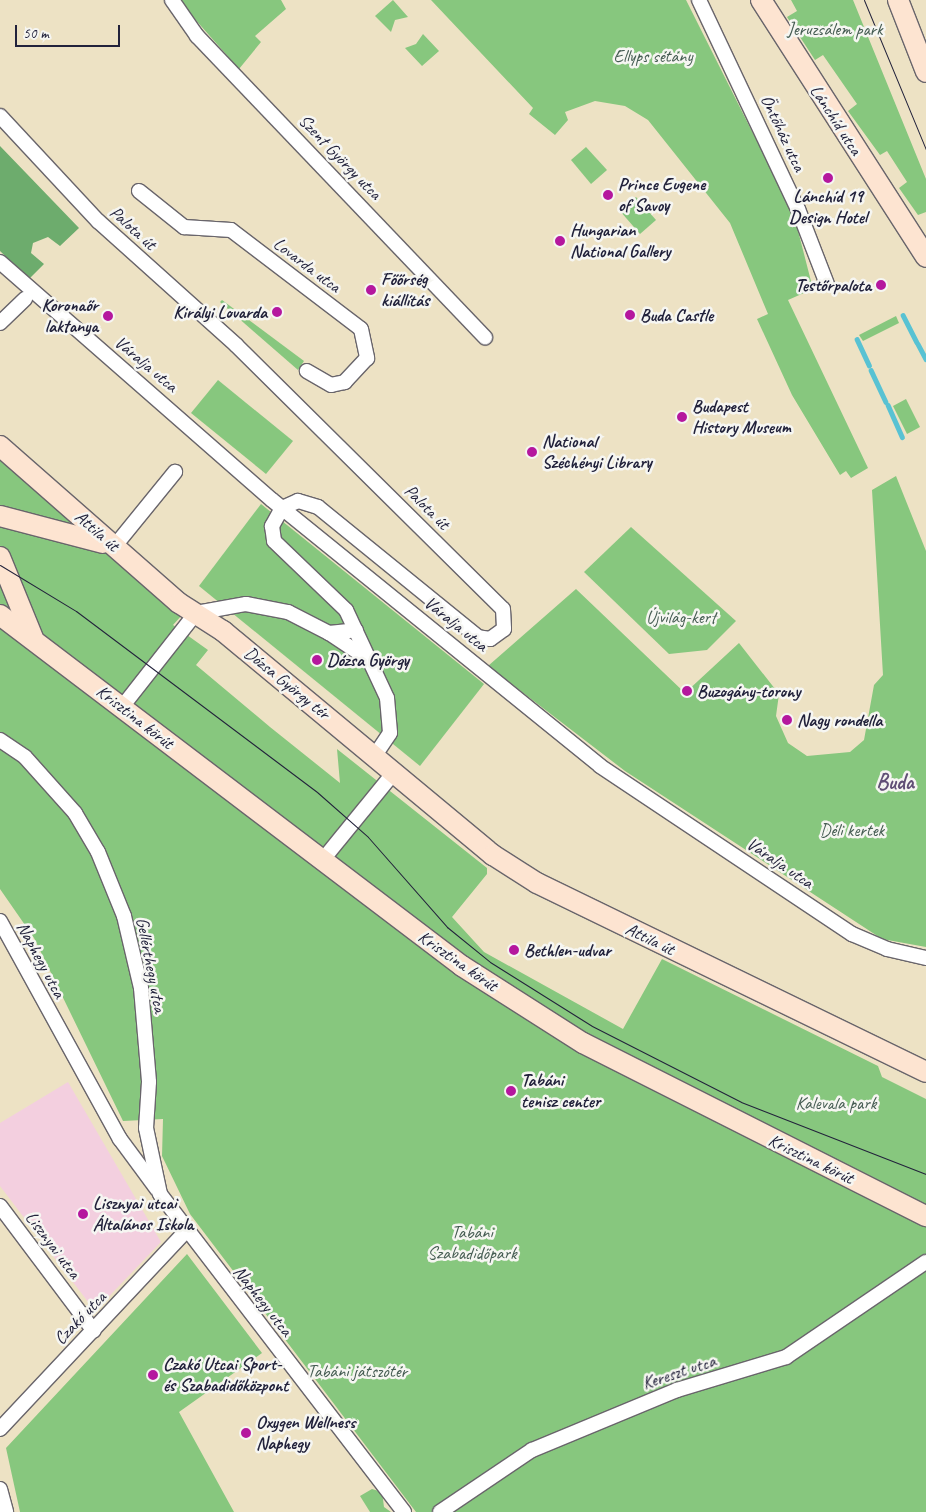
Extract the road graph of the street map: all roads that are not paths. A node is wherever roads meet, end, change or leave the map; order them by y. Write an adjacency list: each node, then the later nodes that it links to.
1 (172, 0): 13 (street, Szent György utca)
2 (700, 0): 10 (street, Öntőház utca)
3 (761, 0): 8 (main road, Lánchíd utca)
4 (898, 0): 5 (main road)
5 (926, 72)
6 (0, 116): 17 (street, Palota út)
7 (139, 191): 14 (street, Lovarda utca)
8 (926, 256)
9 (0, 262): 17 (street, Váralja utca)
10 (827, 284)
11 (25, 299): 12 (street)
12 (0, 323)
13 (485, 337)
14 (307, 371)
15 (0, 446): 19 (main road, Attila út)
16 (175, 472): 19 (street)
17 (282, 508): 23 (street); 33 (street, Váralja utca)
18 (0, 516): 19 (main road)
19 (114, 547): 21 (main road, Attila út)
20 (0, 557): 25 (main road)
21 (196, 613): 24 (street); 27 (street); 29 (main road, Dózsa György tér)
22 (0, 614): 25 (main road, Krisztina körút)
23 (356, 630): 24 (street); 26 (street)
24 (328, 633): 26 (street)
25 (33, 638): 27 (main road, Krisztina körút)
26 (371, 661): 29 (street)
27 (122, 707): 31 (main road, Krisztina körút)
28 (0, 740): 35 (street, Gellérthegy utca)
29 (374, 757): 30 (main road, Dózsa György tér)
30 (392, 775): 31 (street); 34 (main road, Attila út)
31 (321, 862): 37 (main road, Krisztina körút)
32 (1, 928): 35 (street, Naphegy utca)
33 (926, 958)
34 (926, 1072)
35 (160, 1194): 38 (street, Gellérthegy utca)
36 (0, 1206): 40 (street, Lisznyai utca)
37 (926, 1216)
38 (186, 1232): 40 (street, Czakó utca); 44 (street, Naphegy utca)
39 (926, 1262): 45 (street, Kereszt utca)
40 (94, 1331): 41 (street, Czakó utca)
41 (0, 1429)
42 (0, 1489): 43 (street)
43 (6, 1512)
44 (404, 1512)
45 (440, 1512)

